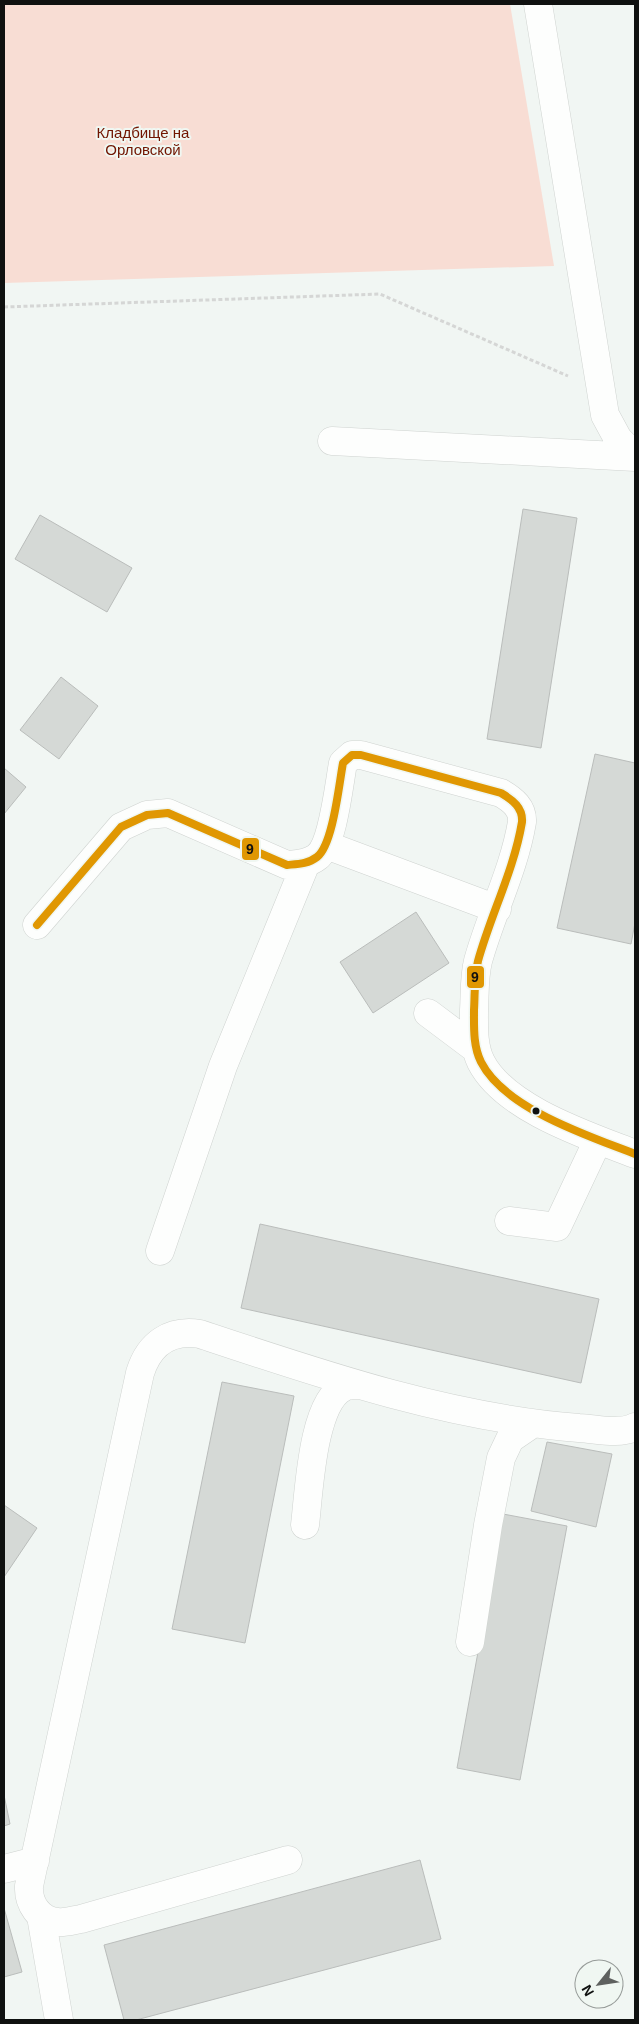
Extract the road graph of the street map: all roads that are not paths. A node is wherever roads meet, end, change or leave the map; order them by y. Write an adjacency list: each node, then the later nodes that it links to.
1 (538, 4): 3 (street)
2 (332, 441): 3 (street)
3 (635, 457)
4 (326, 845): 5 (street); 6 (street); 6 (street)
5 (306, 863): 7 (street); 13 (street)
6 (497, 909): 9 (street)
7 (37, 925)
8 (428, 1013): 9 (street)
9 (476, 1049): 10 (street)
10 (598, 1140): 11 (street); 12 (street)
11 (635, 1154)
12 (509, 1221)
13 (160, 1250)
14 (359, 1385): 15 (street); 17 (street); 20 (street)
15 (509, 1426): 16 (street); 18 (street)
16 (635, 1427)
17 (305, 1525)
18 (470, 1642)
19 (288, 1860): 22 (street)
20 (35, 1861): 21 (street); 22 (street)
21 (4, 1870)
22 (41, 1916): 23 (street)
23 (59, 2020)

